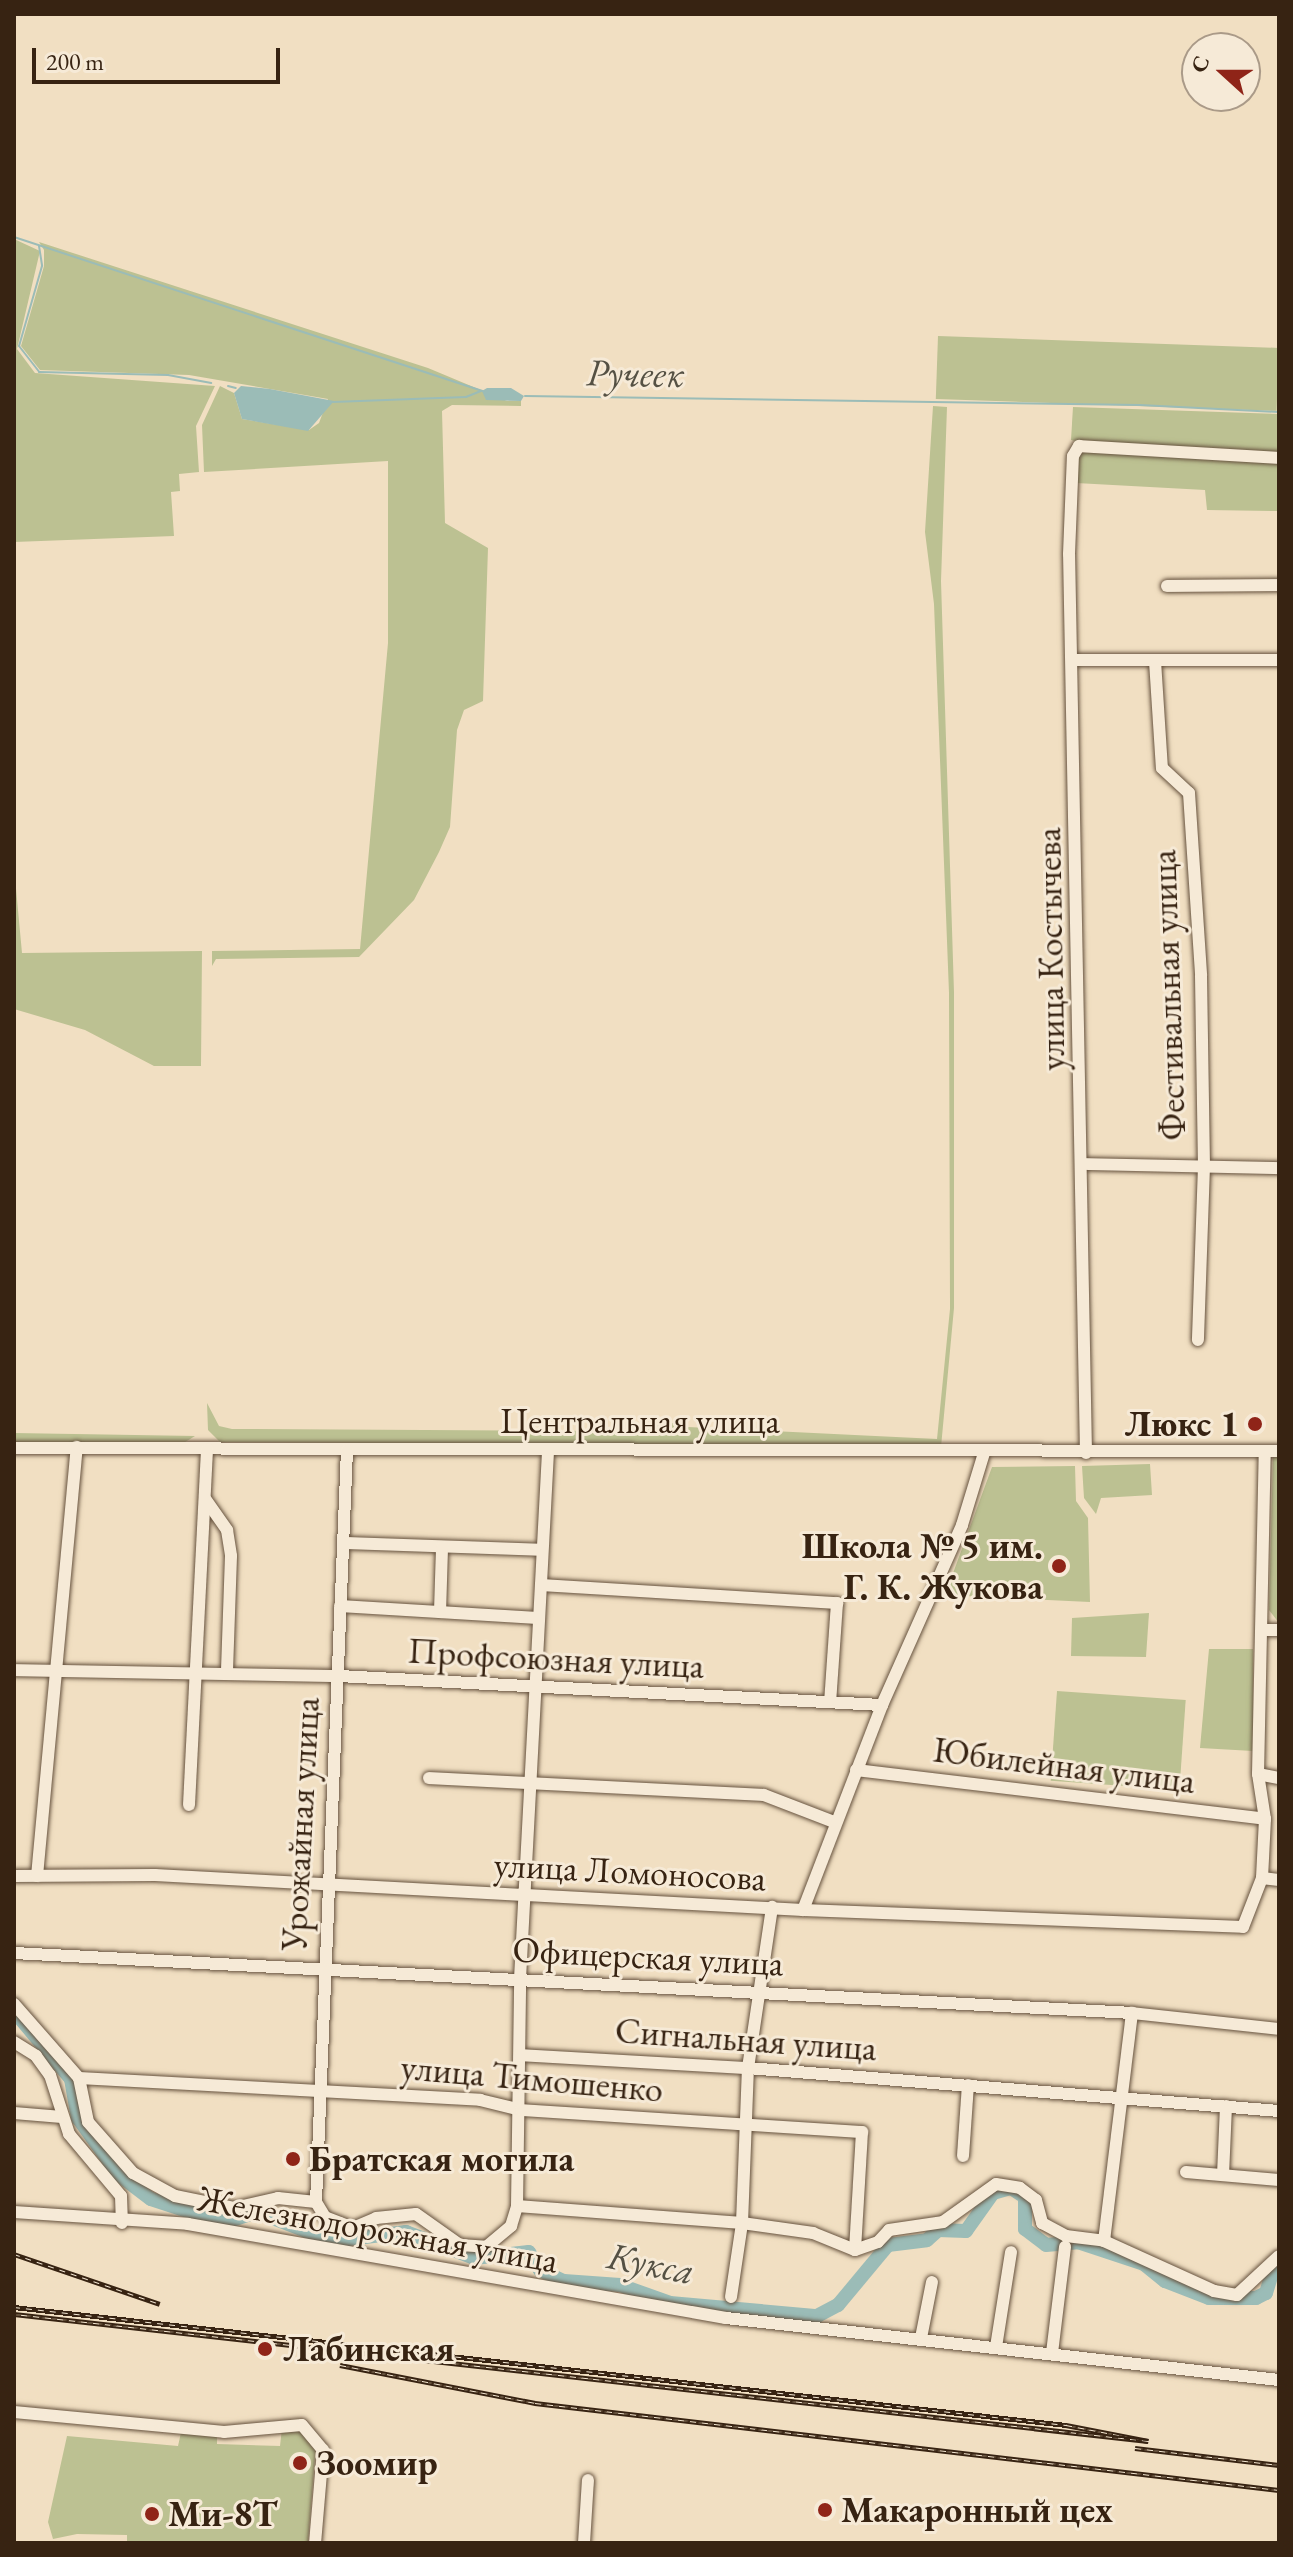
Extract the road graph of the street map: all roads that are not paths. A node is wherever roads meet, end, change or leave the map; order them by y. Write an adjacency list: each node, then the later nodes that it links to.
1 (1278, 457): 4 (street, улица Костычева)
2 (1279, 585): 3 (street)
3 (1167, 586)
4 (1075, 660): 6 (street); 7 (street, улица Костычева)
5 (1279, 660): 6 (street)
6 (1155, 661): 8 (street, Фестивальная улица)
7 (1084, 1164): 8 (street); 19 (street, улица Костычева)
8 (1204, 1166): 9 (street); 10 (street, Фестивальная улица)
9 (1279, 1168)
10 (1198, 1340)
11 (77, 1447): 12 (street, Центральная улица); 13 (street, Центральная улица); 31 (street)
12 (14, 1448)
13 (207, 1449): 14 (street, Центральная улица); 20 (street)
14 (347, 1450): 15 (street, Центральная улица); 21 (street, Урожайная улица)
15 (548, 1451): 18 (street, Центральная улица); 23 (street)
16 (1265, 1451): 17 (street, Центральная улица); 19 (street, Центральная улица); 28 (street)
17 (1279, 1451)
18 (984, 1453): 19 (street, Центральная улица); 37 (street)
19 (1086, 1453)
20 (206, 1500): 32 (street); 33 (street)
21 (345, 1543): 22 (street); 25 (street, Урожайная улица)
22 (442, 1547): 23 (street); 26 (street)
23 (541, 1550): 24 (street)
24 (541, 1585): 27 (street); 36 (street)
25 (340, 1606): 26 (street); 34 (street, Урожайная улица)
26 (440, 1612): 27 (street)
27 (538, 1618): 35 (street)
28 (1262, 1630): 29 (street); 39 (street)
29 (1279, 1630)
30 (14, 1670): 31 (street, Профсоюзная улица)
31 (60, 1670): 32 (street, Профсоюзная улица); 47 (street)
32 (195, 1672): 33 (street, Профсоюзная улица); 43 (street)
33 (227, 1673): 34 (street, Профсоюзная улица)
34 (339, 1676): 35 (street, Профсоюзная улица); 50 (street, Урожайная улица)
35 (536, 1688): 36 (street, Профсоюзная улица); 42 (street)
36 (830, 1702): 37 (street, Профсоюзная улица)
37 (882, 1705): 38 (street)
38 (856, 1770): 44 (street, Юбилейная улица); 45 (street)
39 (1258, 1774): 41 (street); 44 (street)
40 (429, 1778): 42 (street)
41 (1279, 1778)
42 (532, 1786): 45 (street); 51 (street)
43 (189, 1805)
44 (1265, 1819): 48 (street)
45 (834, 1822): 53 (street)
46 (14, 1876): 47 (street, улица Ломоносова)
47 (37, 1876): 50 (street, улица Ломоносова)
48 (1262, 1878): 49 (street); 53 (street, улица Ломоносова)
49 (1279, 1880)
50 (326, 1885): 51 (street, улица Ломоносова); 55 (street, Урожайная улица)
51 (525, 1897): 52 (street, улица Ломоносова); 56 (street)
52 (772, 1907): 53 (street, улица Ломоносова); 57 (street)
53 (803, 1910)
54 (14, 1953): 55 (street, Офицерская улица)
55 (322, 1969): 56 (street, Офицерская улица); 66 (street, Урожайная улица)
56 (520, 1979): 57 (street, Офицерская улица); 62 (street)
57 (758, 1992): 59 (street, Офицерская улица); 63 (street)
58 (14, 2004): 64 (street)
59 (1132, 2013): 60 (street, Офицерская улица); 67 (street)
60 (1279, 2029)
61 (16, 2042): 72 (street)
62 (520, 2055): 63 (street, Сигнальная улица); 69 (street)
63 (748, 2068): 65 (street, Сигнальная улица); 73 (street)
64 (79, 2078): 66 (street, улица Тимошенко); 78 (street, Железнодорожная улица)
65 (968, 2085): 67 (street, Сигнальная улица); 74 (street)
66 (320, 2092): 69 (street, улица Тимошенко); 78 (street, Урожайная улица)
67 (1120, 2096): 68 (street, Сигнальная улица); 83 (street)
68 (1226, 2106): 70 (street, Сигнальная улица); 76 (street)
69 (521, 2110): 73 (street, улица Тимошенко); 79 (street)
70 (1279, 2111)
71 (14, 2113): 72 (street)
72 (62, 2117): 81 (street)
73 (746, 2126): 82 (street); 85 (street, улица Тимошенко)
74 (963, 2156)
75 (1186, 2172): 76 (street)
76 (1223, 2175): 77 (street)
77 (1279, 2180)
78 (316, 2202): 79 (street, Железнодорожная улица)
79 (517, 2206): 82 (street)
80 (14, 2212): 81 (street, Железнодорожная улица)
81 (122, 2223): 90 (street, Железнодорожная улица)
82 (742, 2223): 85 (street); 89 (street)
83 (1104, 2241): 85 (street); 87 (street)
84 (1065, 2247): 92 (street)
85 (855, 2250)
86 (1011, 2252): 91 (street)
87 (1279, 2256)
88 (932, 2282): 90 (street)
89 (731, 2297)
90 (921, 2338): 91 (street, Железнодорожная улица)
91 (996, 2347): 92 (street, Железнодорожная улица)
92 (1052, 2353): 93 (street, Железнодорожная улица)
93 (1279, 2380)
94 (14, 2412): 96 (street)
95 (588, 2480): 97 (street)
96 (315, 2543)
97 (584, 2543)

